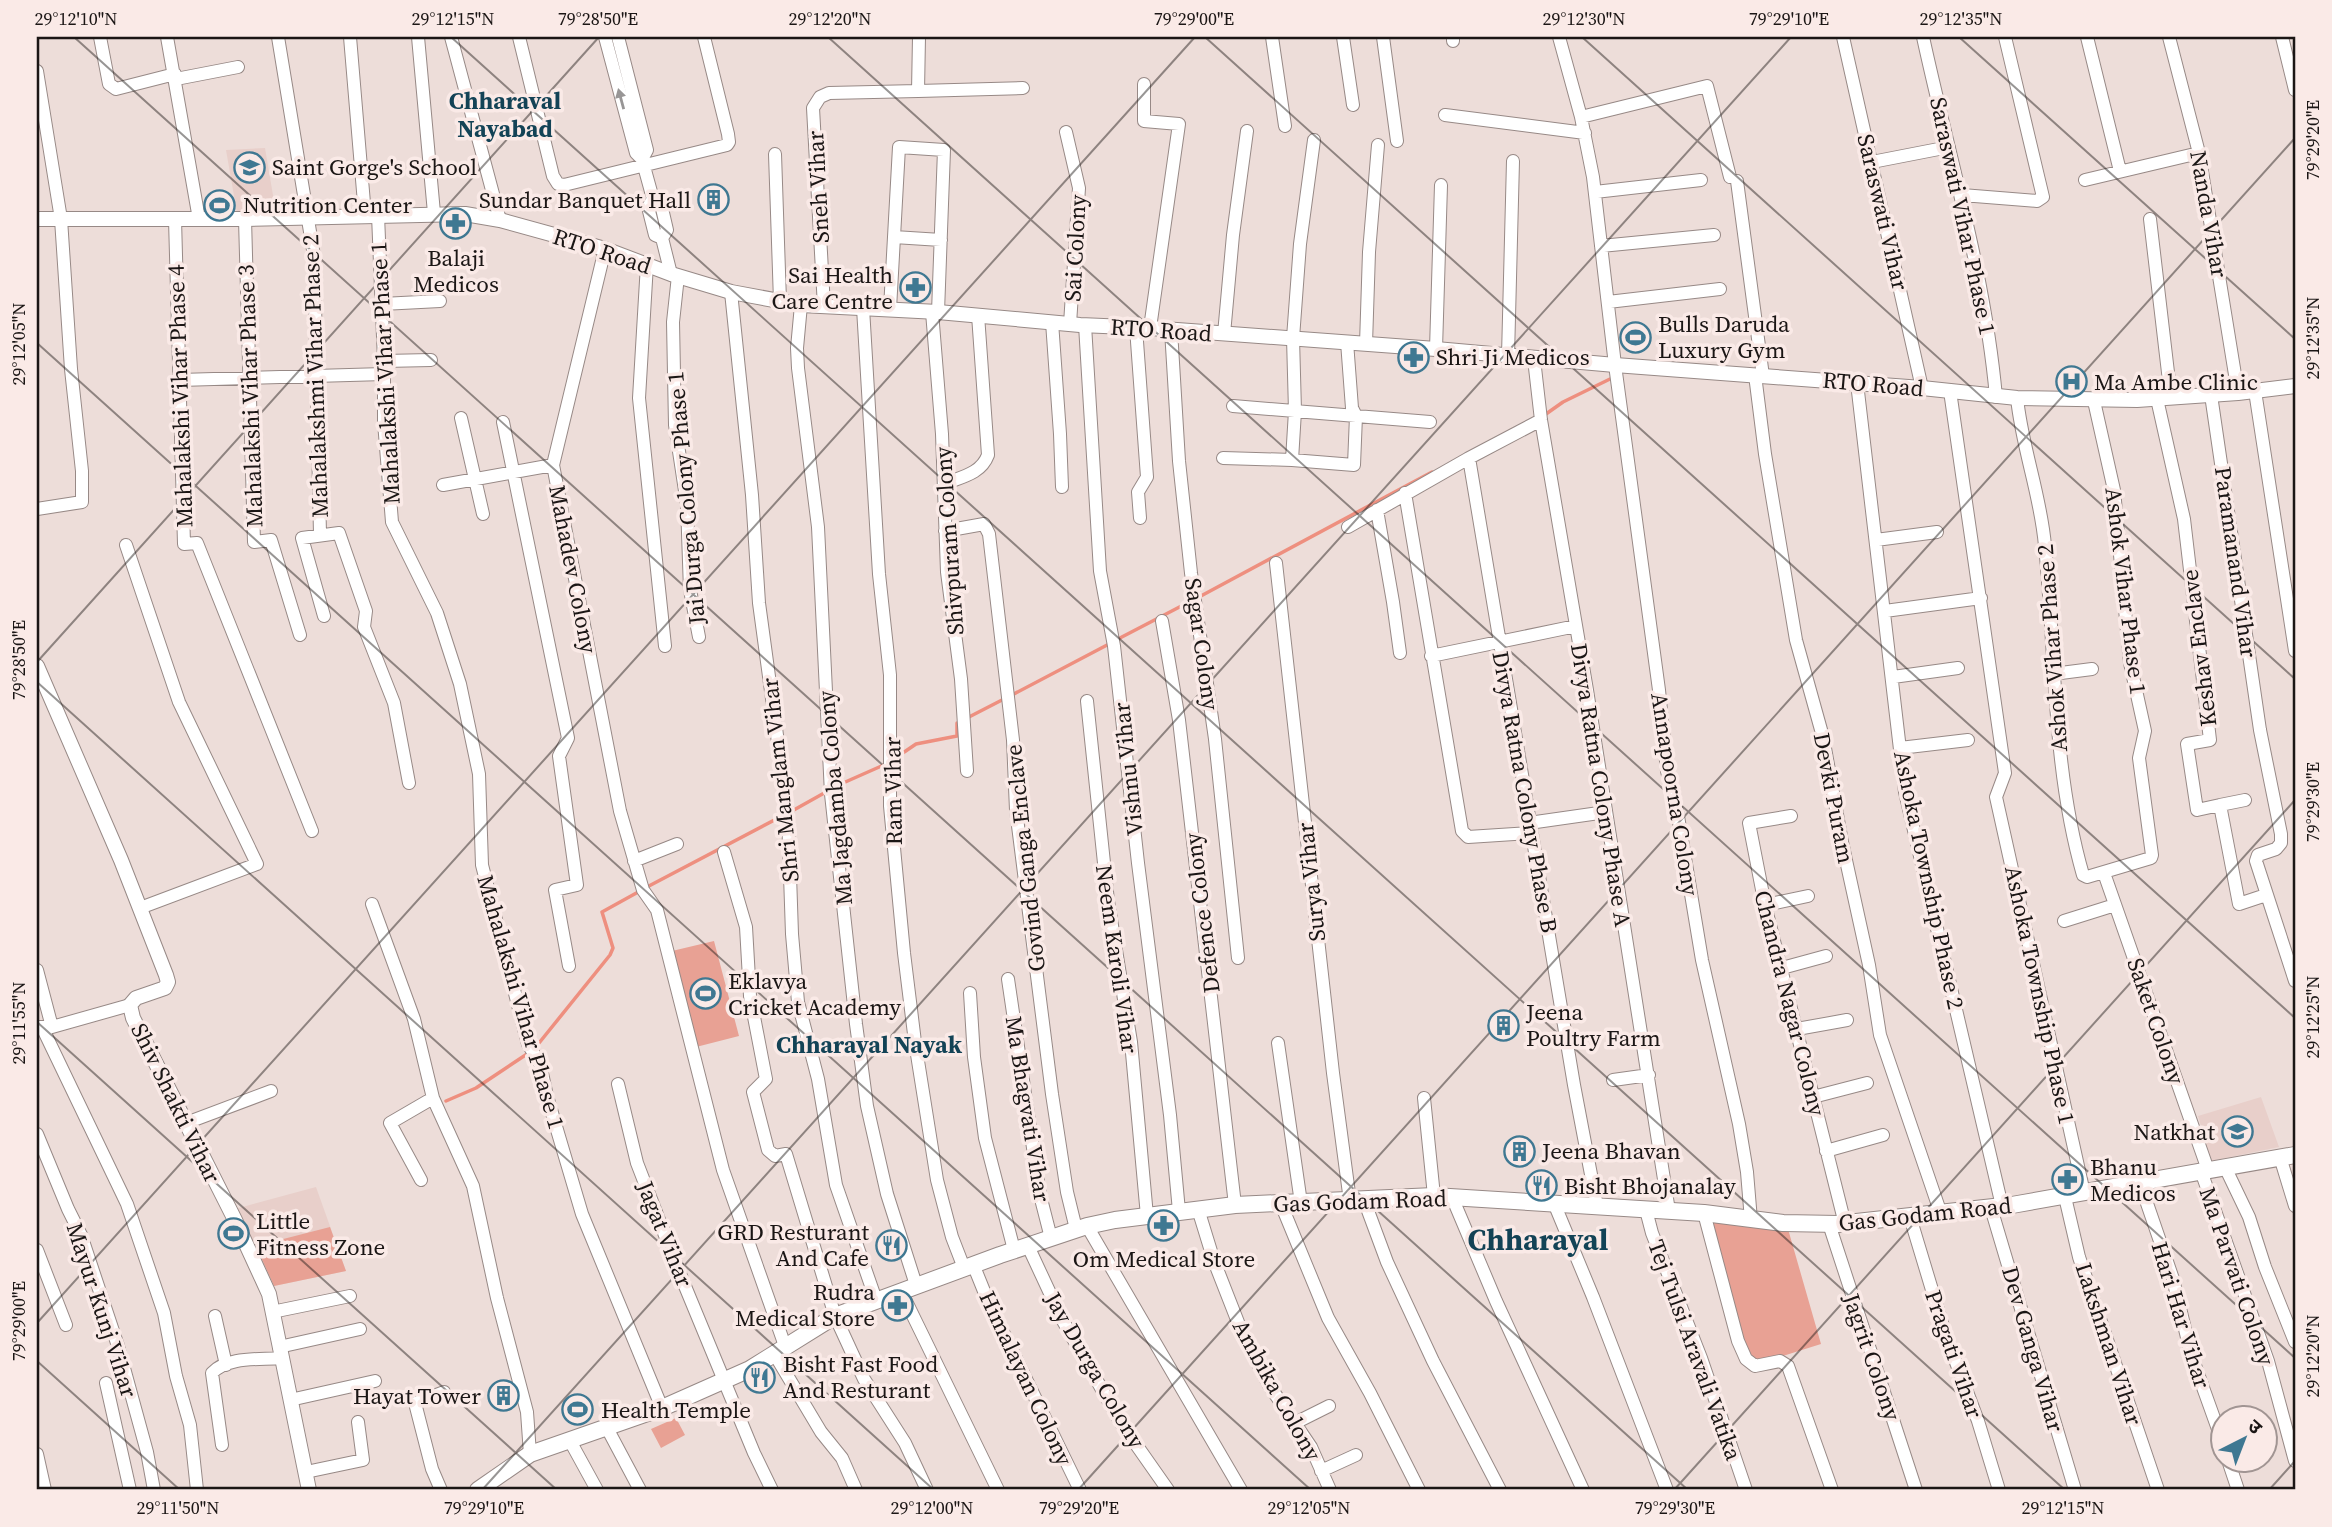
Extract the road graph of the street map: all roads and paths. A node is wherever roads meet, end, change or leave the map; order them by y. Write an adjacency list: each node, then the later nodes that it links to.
1 (100, 37): 24 (street)
2 (167, 37): 24 (street)
3 (278, 37): 53 (street, Mahalakshmi Vihar Phase 2)
4 (350, 37): 52 (street, Mahalakshi Vihar Phase 1)
5 (418, 37): 51 (street)
6 (451, 37): 60 (street)
7 (519, 37): 43 (street)
8 (605, 37): 43 (street, one-way to 8)
9 (618, 37): 43 (street)
10 (704, 37): 43 (street)
11 (919, 37): 28 (street)
12 (1272, 37): 32 (street)
13 (1343, 37): 29 (street)
14 (1383, 37): 37 (street)
15 (1559, 37): 31 (street, Annapoorna Colony)
16 (1843, 37): 44 (street, Saraswati Vihar)
17 (1923, 37): 39 (street, Saraswati Vihar Phase 1)
18 (2005, 37): 50 (street)
19 (2087, 37): 45 (street)
20 (2169, 37): 40 (street, Nanda Vihar)
21 (2282, 37): 27 (street)
22 (238, 67): 24 (street)
23 (37, 71): 55 (street)
24 (176, 76): 57 (street)
25 (1144, 84): 82 (street)
26 (1023, 88): 28 (street)
27 (2295, 90)
28 (918, 92): 75 (street, Sneh Vihar)
29 (1353, 105)
30 (1445, 115): 35 (street)
31 (1581, 117): 35 (street, Annapoorna Colony); 95 (street)
32 (1284, 126)
33 (1247, 131): 84 (street)
34 (1066, 132): 81 (street, Sai Colony)
35 (1585, 133): 49 (street, Annapoorna Colony)
36 (1314, 140): 85 (street)
37 (1397, 141)
38 (1378, 145): 87 (street)
39 (1949, 147): 44 (street); 50 (street, Saraswati Vihar Phase 1)
40 (2199, 153): 45 (street); 103 (street, Nanda Vihar)
41 (775, 154): 71 (street)
42 (1513, 161): 89 (street)
43 (643, 162): 67 (street)
44 (1872, 162): 100 (street, Saraswati Vihar)
45 (2120, 171): 47 (street)
46 (1701, 180): 49 (street)
47 (2085, 180)
48 (1441, 185): 88 (street)
49 (1595, 192): 64 (street, Annapoorna Colony)
50 (1962, 195): 105 (street, Saraswati Vihar Phase 1)
51 (434, 213): 52 (street, RTO Road); 60 (street, RTO Road)
52 (372, 215): 53 (street, RTO Road); 73 (street, Mahalakshi Vihar Phase 1)
53 (309, 217): 58 (street, RTO Road); 94 (street, Mahalakshmi Vihar Phase 2)
54 (37, 219): 55 (street, RTO Road)
55 (61, 219): 56 (street, RTO Road); 126 (street)
56 (175, 219): 57 (street, RTO Road); 97 (street, Mahalakshi Vihar Phase 4)
57 (199, 219): 58 (street, RTO Road)
58 (244, 219): 96 (street, Mahalakshi Vihar Phase 3)
59 (2150, 219): 107 (street)
60 (500, 220): 65 (street, RTO Road)
61 (1714, 235): 64 (street)
62 (894, 237): 63 (street); 63 (street, Shivpuram Colony); 77 (street)
63 (941, 240): 78 (street, Shivpuram Colony)
64 (1601, 246): 72 (street, Annapoorna Colony)
65 (605, 249): 66 (street, RTO Road); 119 (street, Mahadev Colony)
66 (647, 264): 67 (street, RTO Road); 145 (street)
67 (675, 275): 69 (street, RTO Road); 143 (street, Jai Durga Colony Phase 1)
68 (1720, 289): 72 (street)
69 (732, 292): 71 (street, RTO Road); 234 (street, Shri Manglam Vihar)
70 (440, 301): 73 (street)
71 (780, 301): 74 (street, RTO Road)
72 (1608, 302): 92 (street, Annapoorna Colony)
73 (382, 304): 93 (street, Mahalakshi Vihar Phase 1)
74 (801, 305): 75 (street, RTO Road); 232 (street, Ma Jagdamba Colony)
75 (824, 307): 76 (street, RTO Road)
76 (863, 308): 77 (street, RTO Road); 231 (street, Ram Vihar)
77 (890, 309): 78 (street, RTO Road)
78 (935, 312): 79 (street, RTO Road); 122 (street, Shivpuram Colony)
79 (978, 315): 80 (street, RTO Road); 122 (street)
80 (1052, 322): 81 (street, RTO Road); 124 (street)
81 (1078, 325): 82 (street, RTO Road); 219 (street, Vishnu Vihar)
82 (1143, 328): 83 (street, RTO Road); 129 (street)
83 (1171, 330): 84 (street, RTO Road); 177 (street, Sagar Colony)
84 (1224, 334): 85 (street, RTO Road)
85 (1293, 338): 86 (street, RTO Road); 110 (street)
86 (1347, 342): 87 (street, RTO Road); 111 (street)
87 (1366, 344): 88 (street, RTO Road)
88 (1436, 349): 89 (street, RTO Road)
89 (1508, 356): 90 (street, RTO Road)
90 (1534, 359): 92 (street, RTO Road); 113 (street, Divya Ratna Colony Phase A)
91 (431, 360): 93 (street)
92 (1615, 365): 95 (street, RTO Road); 225 (street, Annapoorna Colony)
93 (384, 367): 94 (street); 251 (street, Mahalakshi Vihar Phase 1)
94 (316, 375): 96 (street); 133 (street, Mahalakshmi Vihar Phase 2)
95 (1759, 376): 98 (street, RTO Road); 222 (street, Devki Puram)
96 (249, 377): 97 (street); 142 (street, Mahalakshi Vihar Phase 3)
97 (180, 380): 164 (street, Mahalakshi Vihar Phase 4)
98 (1857, 383): 100 (street, RTO Road); 134 (street, Ashoka Township Phase 2)
99 (2295, 386): 102 (street, RTO Road)
100 (1922, 388): 101 (street, RTO Road)
101 (1950, 391): 105 (street, RTO Road); 137 (street)
102 (2255, 391): 103 (street, RTO Road); 146 (street)
103 (2238, 393): 104 (street, RTO Road)
104 (2211, 395): 107 (street, RTO Road); 169 (street, Paramanand Vihar)
105 (1996, 397): 106 (street, RTO Road)
106 (2017, 398): 108 (street, RTO Road); 152 (street, Ashok Vihar Phase 2)
107 (2164, 398): 108 (street, RTO Road); 160 (street, Keshav Enclave)
108 (2094, 401): 168 (street, Ashok Vihar Phase 1)
109 (1233, 406): 110 (street)
110 (1295, 411): 111 (street); 118 (street)
111 (1356, 416): 115 (street); 118 (street)
112 (461, 418): 121 (street)
113 (1541, 419): 117 (street); 141 (street, Divya Ratna Colony Phase A)
114 (503, 422): 120 (street)
115 (1430, 422)
116 (1223, 458): 118 (street)
117 (1469, 458): 125 (street); 144 (street, Divya Ratna Colony Phase B)
118 (1292, 460)
119 (553, 465): 120 (street); 167 (street, Mahadev Colony)
120 (513, 473): 121 (street); 178 (street)
121 (475, 479): 123 (street); 128 (street)
122 (944, 484): 131 (street, Shivpuram Colony)
123 (443, 485)
124 (1062, 487)
125 (1405, 493): 127 (street); 148 (street)
126 (37, 509)
127 (1377, 510): 130 (street); 147 (street)
128 (483, 514)
129 (1140, 518)
130 (1348, 527)
131 (945, 531): 157 (street, Shivpuram Colony); 227 (street, Govind Ganga Enclave)
132 (1937, 532): 134 (street)
133 (320, 534): 139 (street); 158 (street)
134 (1876, 540): 138 (street, Ashoka Township Phase 2)
135 (125, 545): 174 (street)
136 (1276, 563): 209 (street, Surya Vihar)
137 (1981, 598): 138 (street); 205 (street, Ashoka Township Phase 1)
138 (1885, 611): 153 (street, Ashoka Township Phase 2)
139 (324, 616)
140 (1163, 621): 213 (street, Defence Colony)
141 (1576, 626): 144 (street); 161 (street, Divya Ratna Colony Phase A)
142 (300, 635)
143 (699, 637)
144 (1498, 642): 148 (street); 163 (street, Divya Ratna Colony Phase B)
145 (665, 646)
146 (2295, 650)
147 (1399, 653)
148 (1431, 656): 163 (street)
149 (37, 666): 174 (street, Shiv Shakti Vihar)
150 (1958, 668): 153 (street)
151 (2092, 669): 152 (street)
152 (2053, 674): 168 (street, Ashok Vihar Phase 2)
153 (1893, 677): 156 (street, Ashoka Township Phase 2)
154 (1087, 701): 223 (street, Neem Karoli Vihar)
155 (1968, 740): 156 (street)
156 (1900, 748): 216 (street, Ashoka Township Phase 2)
157 (967, 771)
158 (409, 783)
159 (2245, 800): 160 (street)
160 (2220, 805): 169 (street)
161 (1606, 812): 163 (street); 189 (street, Divya Ratna Colony Phase A)
162 (1791, 816): 172 (street, Chandra Nagar Colony)
163 (1530, 828): 214 (street, Divya Ratna Colony Phase B)
164 (312, 831)
165 (677, 844): 167 (street)
166 (724, 852): 237 (street)
167 (634, 861): 241 (street, Mahadev Colony)
168 (2104, 873): 173 (street, Saket Colony)
169 (2266, 895): 182 (street)
170 (1808, 896): 172 (street)
171 (372, 904): 195 (street)
172 (1765, 905): 179 (street, Chandra Nagar Colony)
173 (2115, 905): 175 (street); 202 (street, Saket Colony)
174 (140, 908): 184 (street, Shiv Shakti Vihar)
175 (2064, 921)
176 (1826, 956): 179 (street)
177 (1238, 958)
178 (569, 966)
179 (1782, 968): 187 (street, Chandra Nagar Colony)
180 (37, 970): 186 (street)
181 (1008, 979): 228 (street, Ma Bhagvati Vihar)
182 (2295, 981)
183 (970, 993): 229 (street, Jay Durga Colony)
184 (130, 1005): 186 (street); 197 (street, Shiv Shakti Vihar)
185 (1847, 1020): 187 (street)
186 (44, 1027): 266 (street)
187 (1797, 1029): 194 (street, Chandra Nagar Colony)
188 (1278, 1043): 210 (street)
189 (1649, 1075): 190 (street); 220 (street, Divya Ratna Colony Phase A)
190 (1613, 1080)
191 (1867, 1083): 194 (street)
192 (618, 1084): 244 (street, Jagat Vihar)
193 (271, 1091): 197 (street)
194 (1813, 1097): 200 (street, Chandra Nagar Colony)
195 (433, 1098): 203 (street); 258 (street)
196 (1424, 1098): 206 (street)
197 (186, 1123): 235 (street, Shiv Shakti Vihar)
198 (37, 1134): 265 (street, Mayur Kunj Vihar)
199 (1882, 1135): 200 (street)
200 (1826, 1151): 226 (street, Chandra Nagar Colony)
201 (2288, 1156): 202 (main road, Gas Godam Road); 215 (street)
202 (2211, 1169): 204 (main road, Gas Godam Road); 240 (street); 260 (street, Ma Parvati Colony)
203 (421, 1180)
204 (2140, 1183): 205 (main road, Gas Godam Road); 250 (street, Hari Har Vihar)
205 (2084, 1193): 208 (main road, Gas Godam Road)
206 (1434, 1196): 207 (main road, Gas Godam Road); 209 (main road, Gas Godam Road)
207 (1452, 1197): 211 (main road, Gas Godam Road); 282 (street)
208 (2064, 1197): 216 (main road, Gas Godam Road); 289 (street, Lakshman Vihar)
209 (1357, 1201): 210 (main road, Gas Godam Road); 281 (street, Surya Vihar)
210 (1301, 1203): 212 (main road, Gas Godam Road)
211 (1554, 1203): 214 (main road, Gas Godam Road); 283 (street)
212 (1281, 1204): 213 (main road, Gas Godam Road); 280 (street)
213 (1236, 1205): 217 (main road, Gas Godam Road)
214 (1597, 1206): 218 (main road, Gas Godam Road)
215 (2295, 1206)
216 (1996, 1207): 222 (main road, Gas Godam Road); 288 (street, Dev Ganga Vihar)
217 (1198, 1209): 219 (main road, Gas Godam Road); 253 (street, Ambika Colony)
218 (1646, 1210): 220 (main road, Gas Godam Road); 284 (street, Tej Tulsi Aravali Vatika)
219 (1179, 1211): 223 (main road, Gas Godam Road)
220 (1669, 1211): 221 (main road, Gas Godam Road)
221 (1704, 1213): 225 (main road, Gas Godam Road); 285 (street)
222 (1941, 1213): 224 (main road, Gas Godam Road)
223 (1147, 1216): 227 (main road, Gas Godam Road)
224 (1910, 1217): 226 (main road, Gas Godam Road); 287 (street, Pragati Vihar)
225 (1751, 1220): 226 (main road, Gas Godam Road)
226 (1837, 1224): 286 (street, Jagrit Colony)
227 (1081, 1228): 228 (main road, Gas Godam Road); 278 (street)
228 (1051, 1238): 229 (main road, Gas Godam Road)
229 (1021, 1248): 231 (main road, Gas Godam Road); 277 (street, Jay Durga Colony)
230 (37, 1250): 238 (street)
231 (968, 1266): 232 (main road, Gas Godam Road); 276 (street, Himalayan Colony)
232 (908, 1288): 234 (main road, Gas Godam Road); 275 (street, Ma Jagdamba Colony)
233 (351, 1296): 235 (street)
234 (876, 1300): 237 (main road, Gas Godam Road)
235 (272, 1312): 242 (street, Shiv Shakti Vihar)
236 (215, 1315): 243 (street)
237 (835, 1316): 241 (main road, Gas Godam Road); 274 (street)
238 (65, 1325)
239 (360, 1329): 242 (street)
240 (2295, 1342)
241 (780, 1351): 244 (main road, Gas Godam Road); 273 (street, Mahadev Colony)
242 (280, 1352): 243 (street); 248 (street, Shiv Shakti Vihar)
243 (226, 1364): 256 (street)
244 (725, 1379): 251 (main road, Gas Godam Road); 272 (street, Jagat Vihar)
245 (374, 1381): 248 (street)
246 (106, 1383): 264 (street)
247 (444, 1392): 268 (street)
248 (290, 1400): 262 (street, Shiv Shakti Vihar)
249 (1329, 1406): 253 (street)
250 (2210, 1406)
251 (662, 1408): 254 (main road, Gas Godam Road)
252 (358, 1422): 262 (street)
253 (1293, 1424): 261 (street, Ambika Colony)
254 (607, 1428): 255 (main road, Gas Godam Road); 271 (street)
255 (569, 1439): 258 (main road, Gas Godam Road); 270 (street)
256 (222, 1445)
257 (37, 1454): 263 (street)
258 (530, 1454): 269 (main road, Gas Godam Road)
259 (1356, 1455): 261 (street)
260 (2295, 1461)
261 (1321, 1471): 279 (street, Ambika Colony)
262 (306, 1472): 267 (street, Shiv Shakti Vihar)
263 (45, 1490)
264 (130, 1490)
265 (154, 1490)
266 (197, 1490)
267 (309, 1490)
268 (441, 1490)
269 (479, 1490)
270 (597, 1490)
271 (640, 1490)
272 (772, 1490)
273 (856, 1490)
274 (927, 1490)
275 (998, 1490)
276 (1080, 1490)
277 (1168, 1490)
278 (1241, 1490)
279 (1330, 1490)
280 (1419, 1490)
281 (1500, 1490)
282 (1583, 1490)
283 (1667, 1490)
284 (1746, 1490)
285 (1832, 1490)
286 (1916, 1490)
287 (1999, 1490)
288 (2075, 1490)
289 (2158, 1490)

